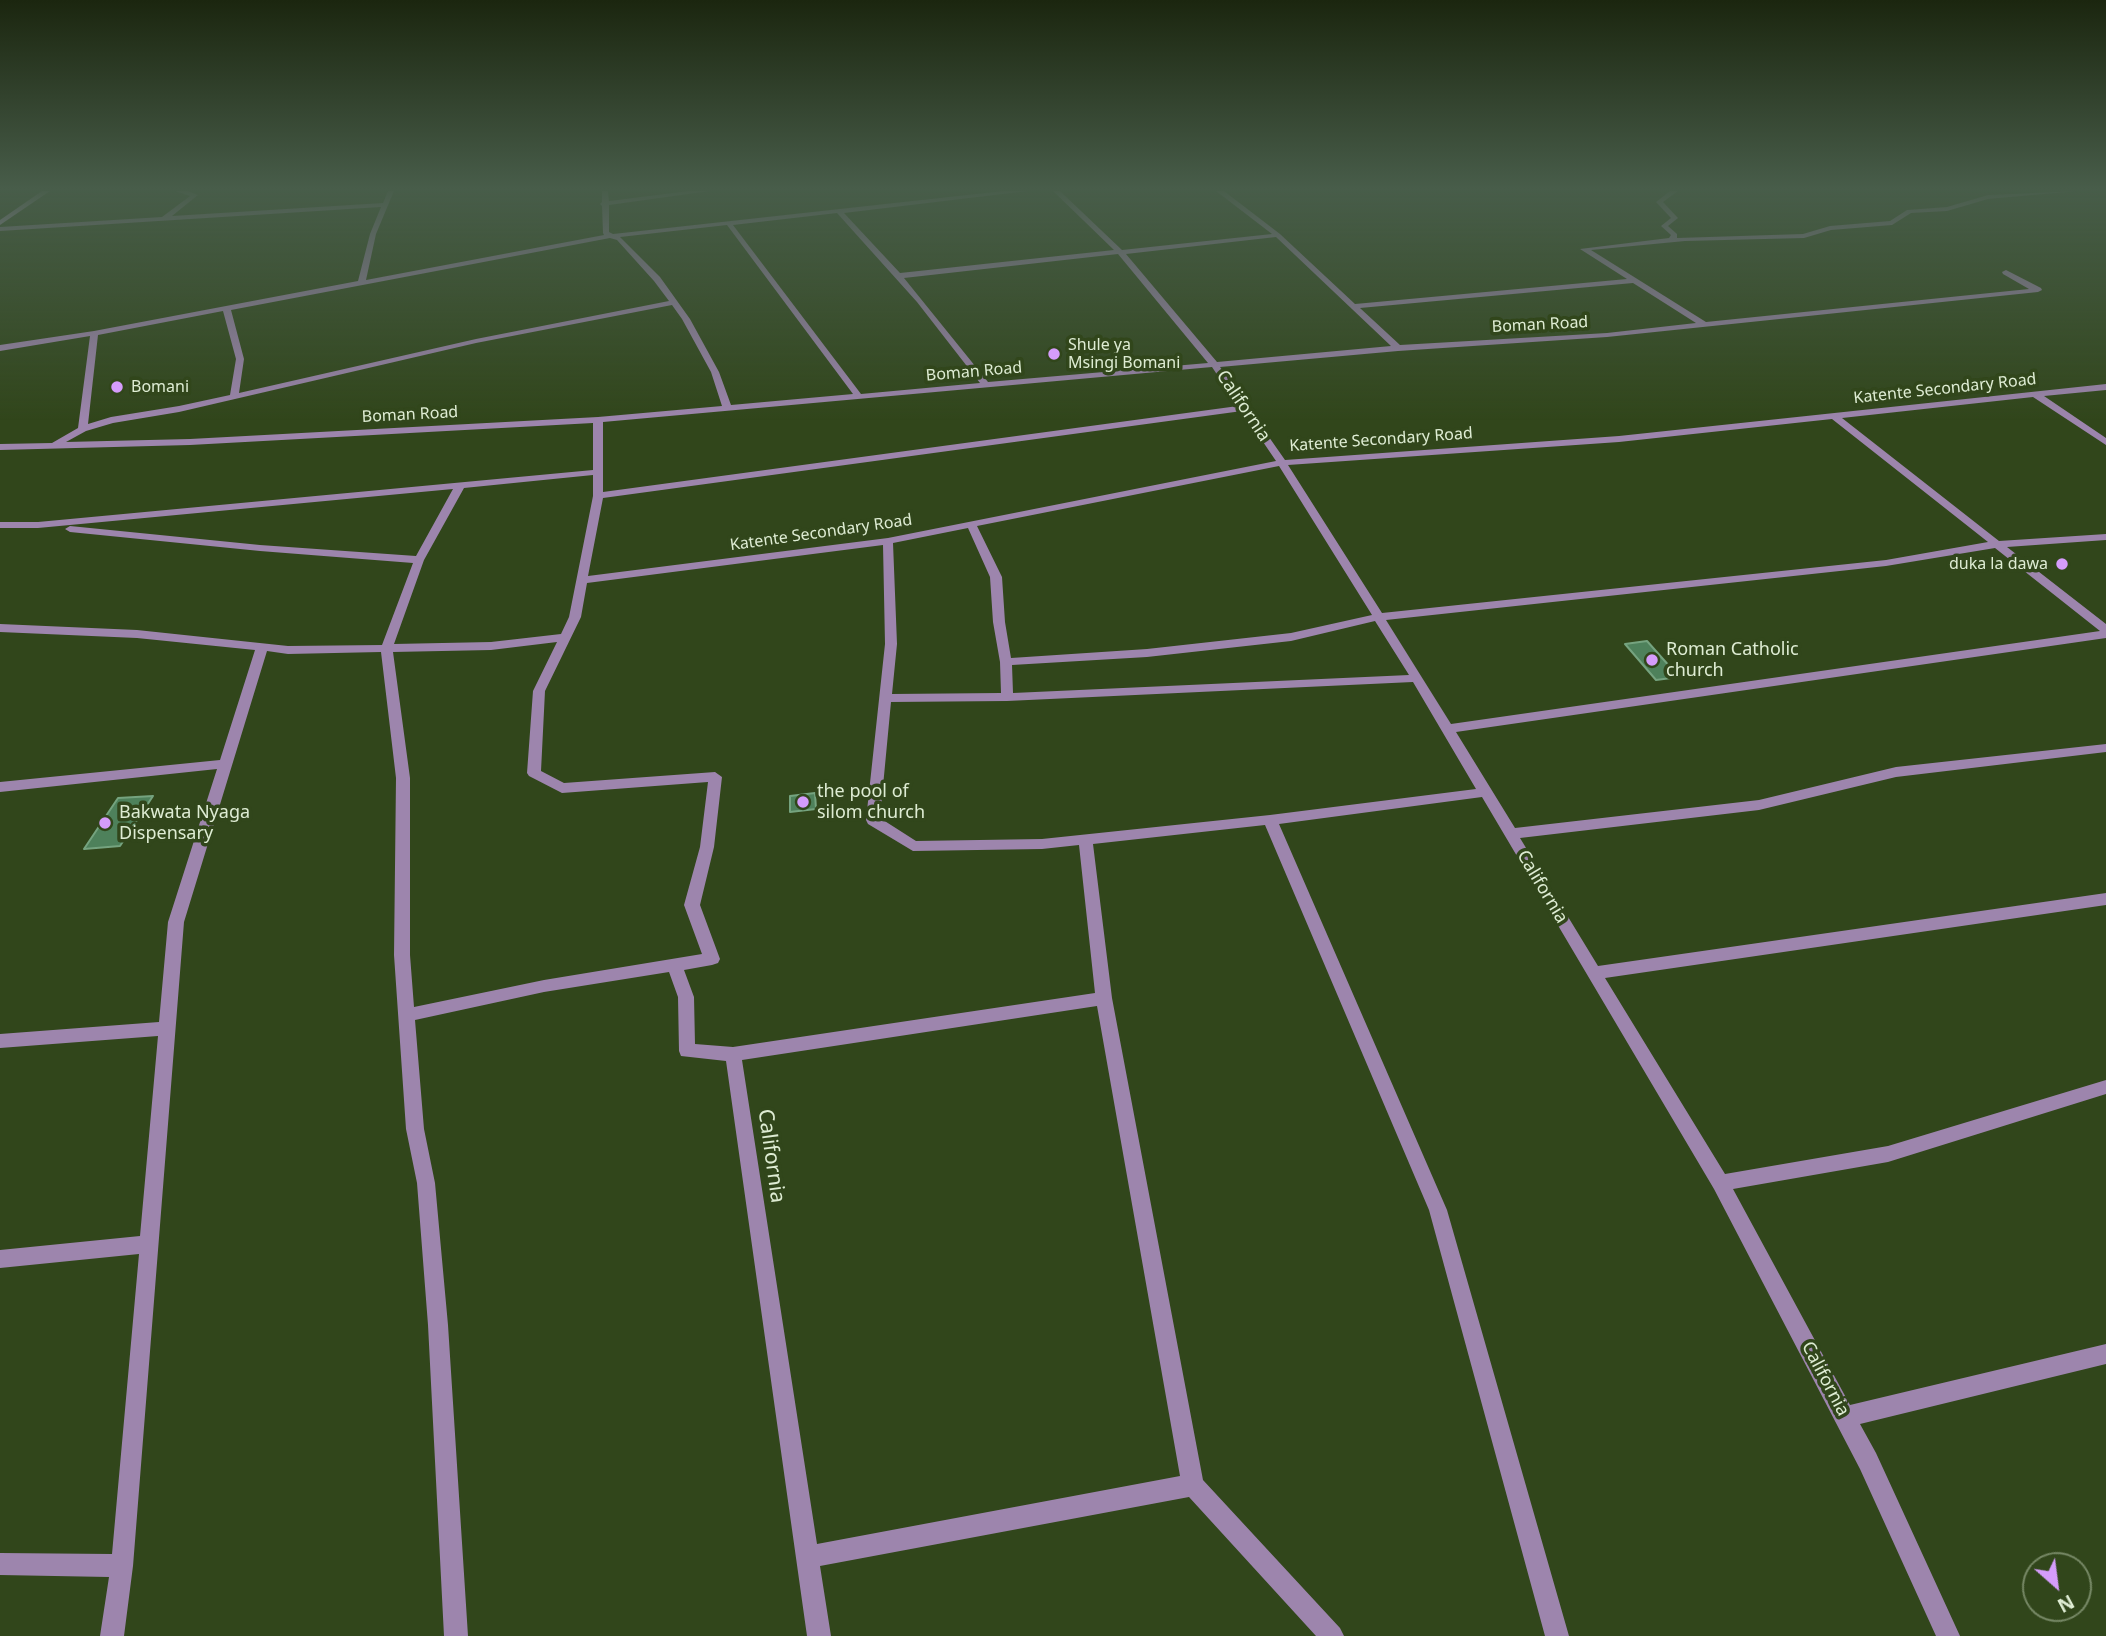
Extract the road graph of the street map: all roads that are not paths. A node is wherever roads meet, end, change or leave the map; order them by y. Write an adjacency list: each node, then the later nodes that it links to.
1 (365, 267): 13 (street)
2 (441, 267): 13 (street)
3 (646, 267): 14 (street)
4 (762, 267): 26 (street)
5 (889, 267): 11 (street)
6 (971, 267): 11 (street)
7 (1133, 267): 21 (street, California)
8 (1313, 267): 15 (street)
9 (1613, 267): 12 (street)
10 (2006, 272): 17 (street, Boman Road)
11 (897, 276): 22 (street)
12 (1634, 281): 15 (street); 17 (street)
13 (362, 282): 16 (street)
14 (673, 302): 25 (street); 27 (street)
15 (1354, 306): 20 (street)
16 (226, 307): 18 (street); 25 (street)
17 (1703, 324): 20 (street, Boman Road)
18 (94, 333): 19 (street); 31 (street)
19 (0, 348)
20 (1398, 348): 21 (street, Boman Road)
21 (1214, 364): 22 (street, Boman Road); 28 (street, California)
22 (986, 385): 26 (street, Boman Road)
23 (2106, 387): 24 (street, Katente Secondary Road)
24 (2035, 394): 29 (street, Katente Secondary Road); 32 (street)
25 (234, 395): 31 (street)
26 (859, 395): 27 (street, Boman Road)
27 (727, 407): 30 (street, Boman Road)
28 (1244, 408): 35 (street, California); 38 (street)
29 (1835, 417): 35 (street, Katente Secondary Road); 44 (street)
30 (598, 420): 33 (street, Boman Road); 36 (street)
31 (83, 429): 33 (street)
32 (2106, 442)
33 (52, 446): 34 (street, Boman Road)
34 (0, 447)
35 (1282, 463): 41 (street, Katente Secondary Road); 47 (street, California)
36 (598, 472): 37 (street); 38 (street)
37 (460, 485): 40 (street); 45 (street)
38 (598, 496): 46 (street)
39 (0, 524): 40 (street)
40 (38, 525): 45 (street)
41 (972, 526): 43 (street, Katente Secondary Road); 53 (street)
42 (2106, 537): 44 (street)
43 (888, 541): 46 (street, Katente Secondary Road); 55 (street)
44 (1998, 544): 47 (street); 49 (street)
45 (419, 560): 52 (street)
46 (581, 580): 50 (street)
47 (1377, 617): 53 (street); 54 (street, California)
48 (0, 628): 51 (street)
49 (2106, 632): 57 (street)
50 (565, 636): 52 (street); 66 (street)
51 (262, 647): 52 (street); 59 (street)
52 (387, 648): 69 (street)
53 (1006, 662): 56 (street)
54 (1417, 678): 56 (street); 57 (street, California)
55 (884, 697): 56 (street); 64 (street)
56 (1007, 697)
57 (1448, 729): 61 (street, California)
58 (2106, 748): 63 (street)
59 (226, 764): 60 (street); 70 (street)
60 (0, 787)
61 (1486, 792): 62 (street); 63 (street, California)
62 (1270, 820): 64 (street); 87 (street)
63 (1510, 834): 67 (street, California)
64 (1085, 839): 68 (street)
65 (2106, 899): 67 (street)
66 (674, 964): 69 (street); 72 (street)
67 (1594, 973): 74 (street, California)
68 (1104, 998): 72 (street); 79 (street)
69 (407, 1015): 84 (street)
70 (167, 1028): 71 (street); 75 (street)
71 (0, 1041)
72 (733, 1054): 80 (street, California)
73 (2106, 1087): 74 (street)
74 (1720, 1183): 78 (street, California)
75 (149, 1244): 76 (street); 82 (street)
76 (0, 1259)
77 (2106, 1354): 78 (street)
78 (1845, 1418): 88 (street, California)
79 (1193, 1486): 80 (street); 86 (street)
80 (808, 1558): 85 (street, California)
81 (0, 1564): 82 (street)
82 (122, 1566): 83 (street)
83 (112, 1636)
84 (456, 1636)
85 (819, 1636)
86 (1332, 1636)
87 (1557, 1636)
88 (1948, 1636)

